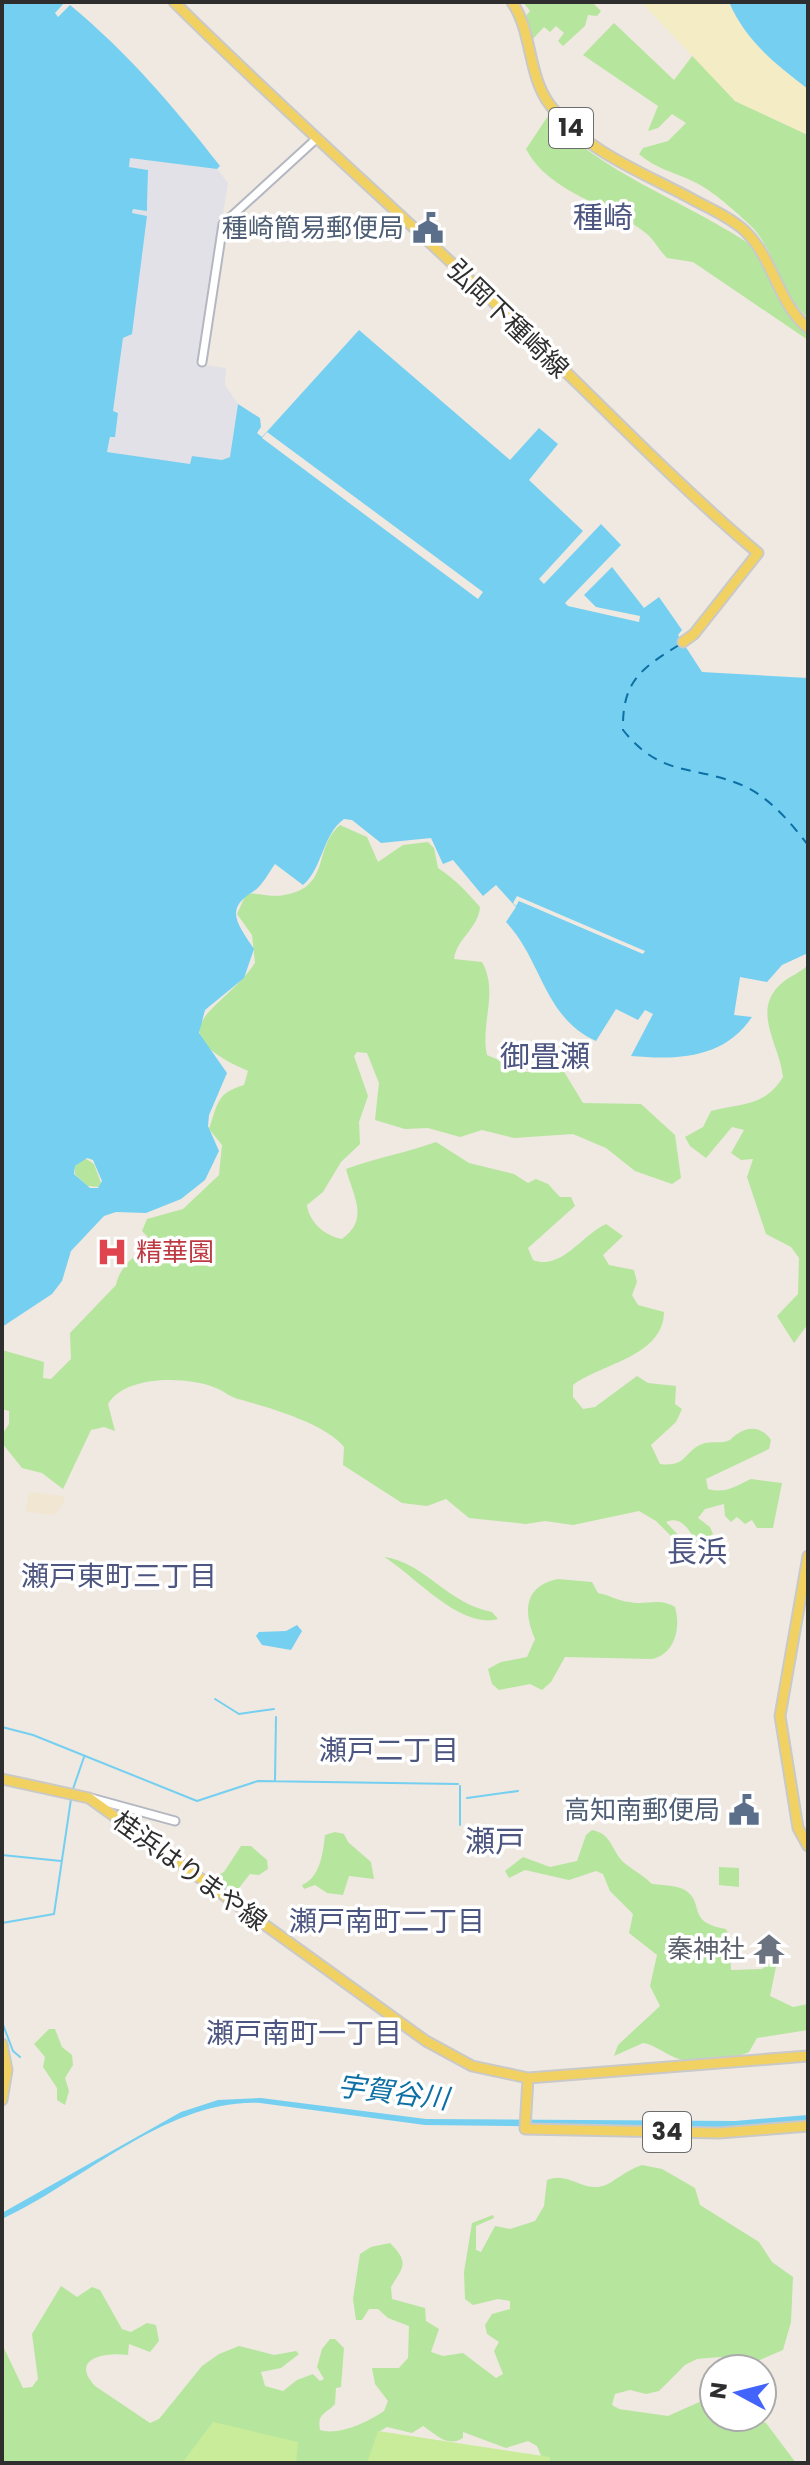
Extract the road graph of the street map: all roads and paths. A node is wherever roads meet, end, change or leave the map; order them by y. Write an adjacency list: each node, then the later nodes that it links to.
1 (174, 2): 3 (main road, 弘岡下種崎線)
2 (512, 2): 4 (main road, 14)
3 (315, 140): 5 (street); 6 (main road, 弘岡下種崎線)
4 (808, 328)
5 (202, 362)
6 (683, 642)
7 (808, 1556): 14 (main road)
8 (2, 1779): 10 (main road, 桂浜はりまや線)
9 (2, 1785): 10 (main road, 桂浜はりまや線)
10 (72, 1797): 11 (main road, 桂浜はりまや線); 12 (main road, 桂浜はりまや線)
11 (89, 1798): 12 (main road, 桂浜はりまや線); 13 (street)
12 (99, 1806): 17 (main road, 桂浜はりまや線)
13 (175, 1821)
14 (808, 1846)
15 (2, 2044): 18 (main road)
16 (808, 2056): 17 (main road, 桂浜はりまや線)
17 (528, 2078): 19 (main road, 34)
18 (2, 2100)
19 (808, 2126)

